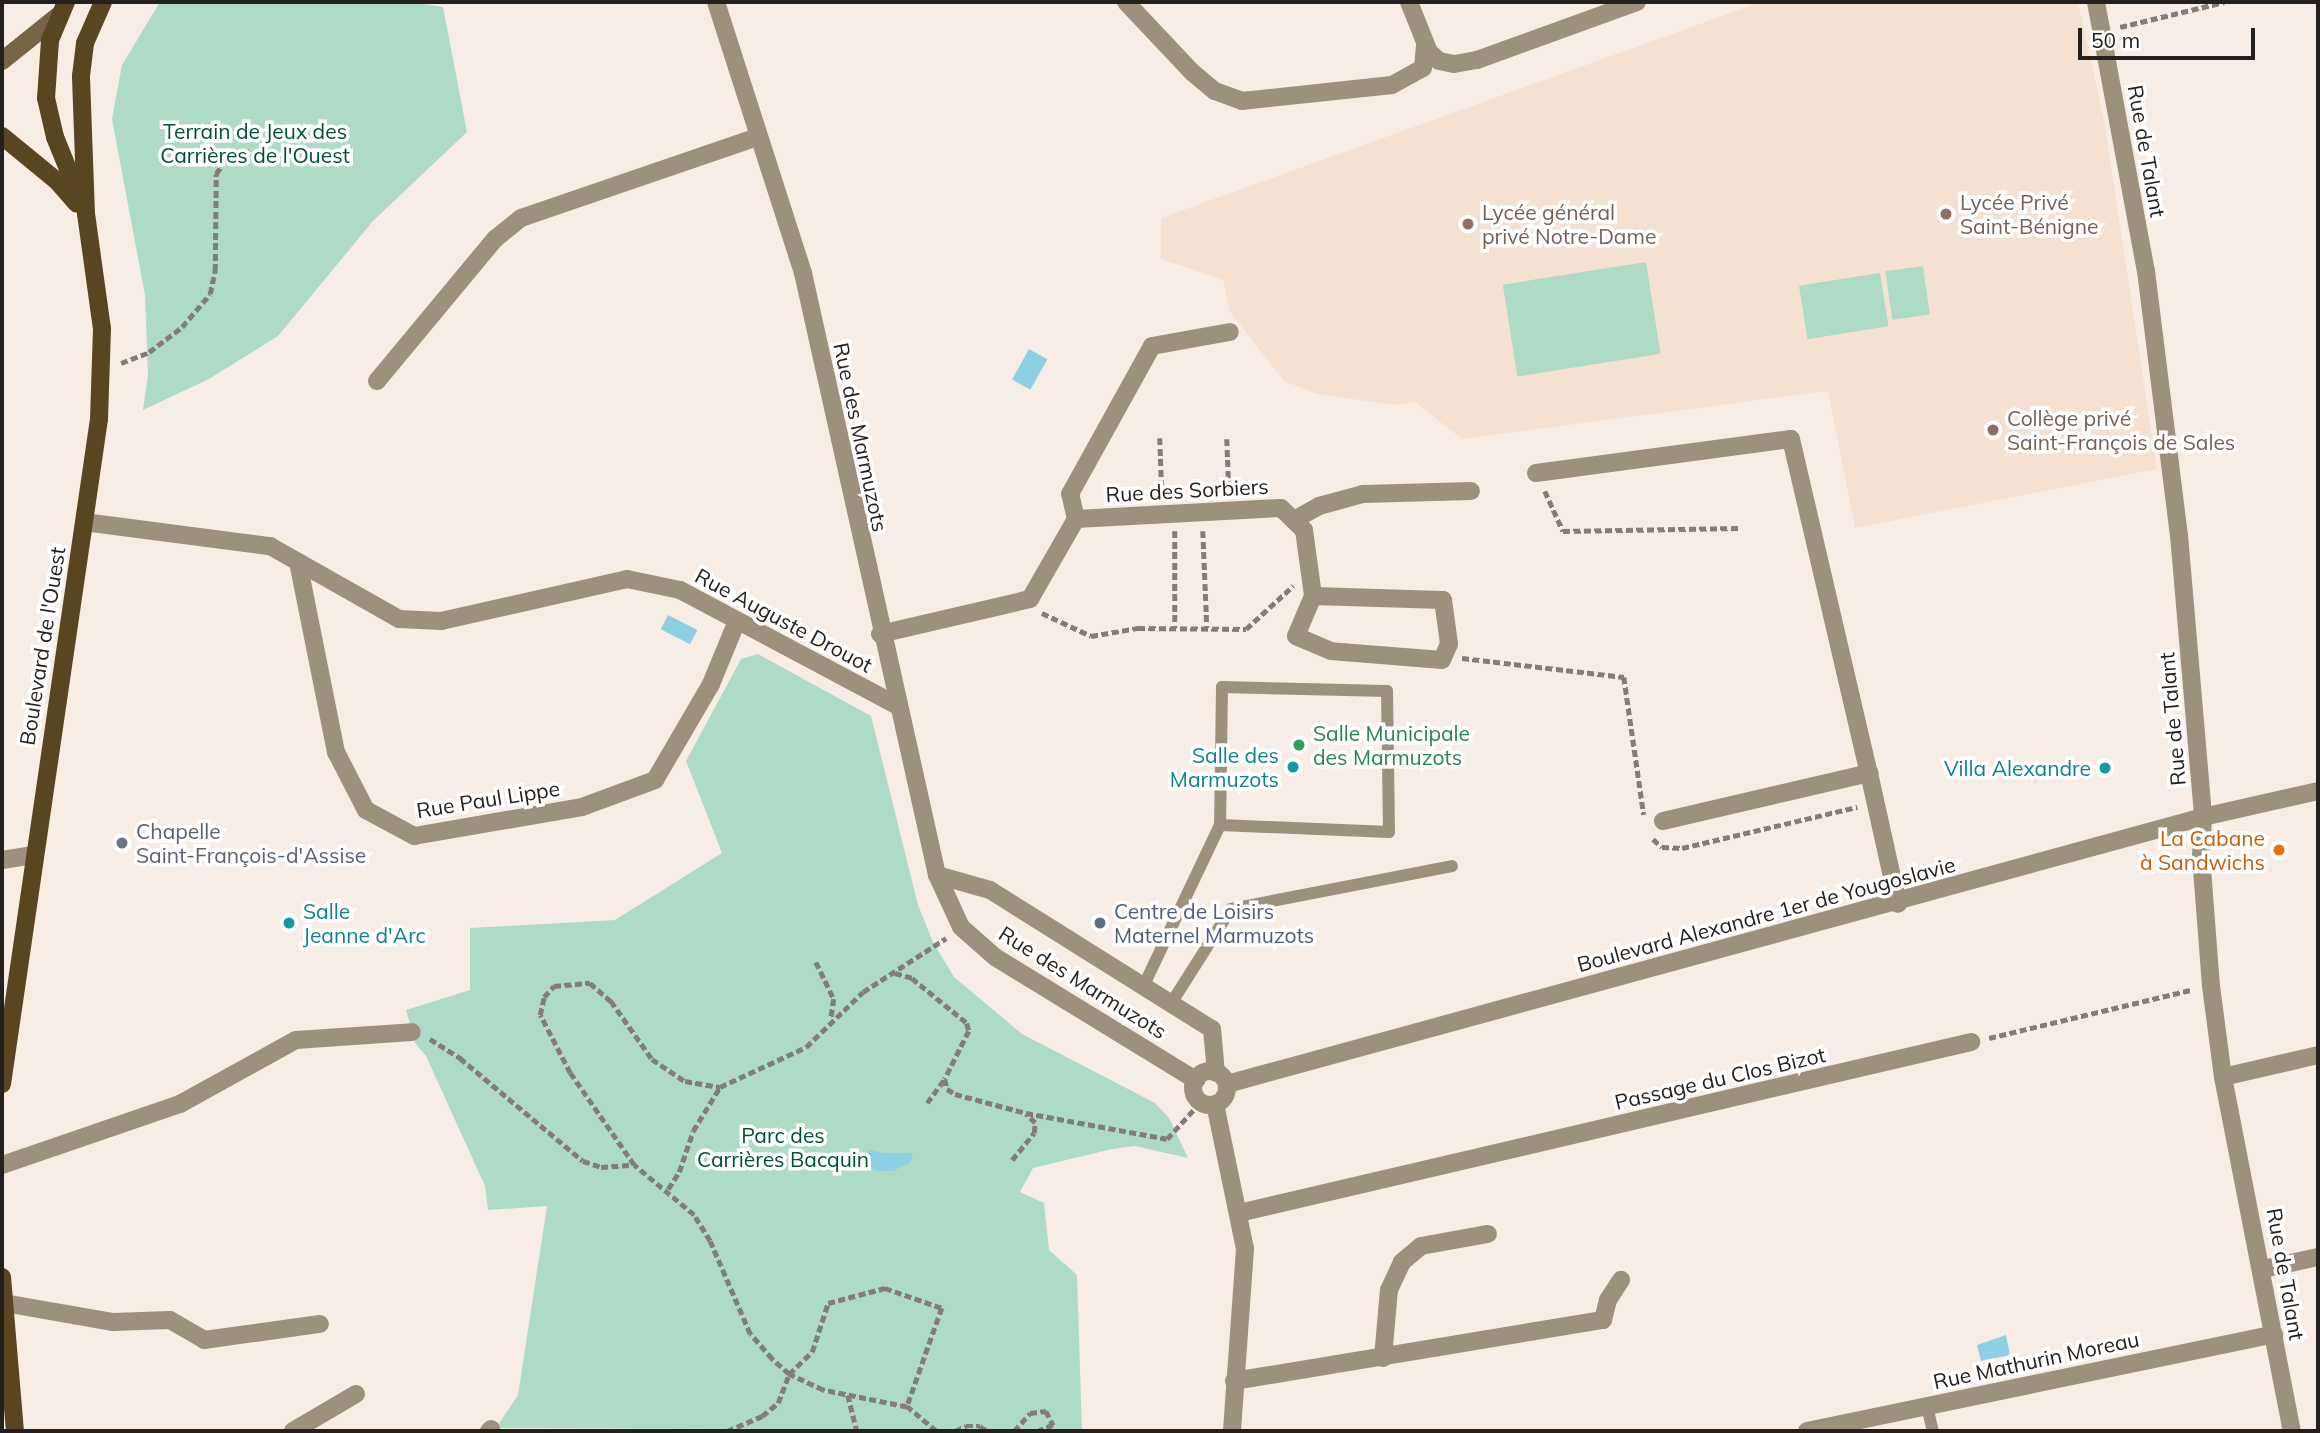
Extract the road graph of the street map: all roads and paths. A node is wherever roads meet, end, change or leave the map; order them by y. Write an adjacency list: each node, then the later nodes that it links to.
1 (81, 2): 9 (main road)
2 (103, 2): 16 (main road, Boulevard de l'Ouest)
3 (1126, 2): 11 (street)
4 (1409, 2): 11 (street)
5 (1637, 2): 11 (street)
6 (2095, 2): 10 (street, Rue de Talant)
7 (2224, 2): 10 (path)
8 (716, 6): 14 (street, Rue des Marmuzots)
9 (62, 9): 12 (street); 16 (main road, Boulevard de l'Ouest)
10 (2102, 31): 44 (street, Rue de Talant)
11 (1425, 45)
12 (2, 61)
13 (2, 136): 16 (main road)
14 (758, 137): 19 (street); 38 (street, Rue des Marmuzots)
15 (249, 151): 18 (path)
16 (86, 214): 18 (main road, Boulevard de l'Ouest)
17 (1230, 332): 27 (street, Rue des Sorbiers)
18 (104, 370): 29 (main road, Boulevard de l'Ouest)
19 (377, 381)
20 (1160, 438): 26 (path)
21 (1227, 439): 24 (path)
22 (1536, 473): 30 (path); 42 (street)
23 (1471, 491): 28 (street)
24 (1230, 510): 25 (street, Rue des Sorbiers); 28 (street, Rue des Sorbiers)
25 (1203, 512): 26 (street, Rue des Sorbiers); 37 (path)
26 (1169, 514): 27 (street, Rue des Sorbiers); 36 (path)
27 (1076, 519): 34 (street)
28 (1294, 520): 32 (street)
29 (84, 522): 31 (street, Rue Auguste Drouot); 47 (main road, Boulevard de l'Ouest)
30 (1739, 528)
31 (298, 562): 35 (street, Rue Auguste Drouot); 35 (street, Rue Paul Lippe)
32 (1310, 571): 33 (street); 37 (path)
33 (1313, 596): 39 (street); 39 (street)
34 (1030, 598): 36 (path); 38 (street)
35 (737, 621): 41 (street, Rue Auguste Drouot)
36 (1175, 628): 37 (path)
37 (1207, 628)
38 (880, 634): 41 (street, Rue des Marmuzots)
39 (1446, 651): 40 (path)
40 (1624, 677)
41 (898, 706): 50 (street, Rue des Marmuzots)
42 (1869, 773): 45 (street); 51 (street)
43 (2318, 791): 44 (street, Boulevard Alexandre 1er de Yougoslavie)
44 (2203, 817): 51 (street, Boulevard Alexandre 1er de Yougoslavie); 56 (street, Rue de Talant)
45 (1663, 821)
46 (1220, 825): 46 (lane, Rue des Marmuzots); 55 (lane, Rue des Marmuzots)
47 (34, 855): 48 (street); 66 (main road, Boulevard de l'Ouest)
48 (2, 860)
49 (1452, 866): 57 (lane, Rue des Marmuzots)
50 (937, 875): 52 (street, Rue des Marmuzots); 55 (street, Rue des Marmuzots)
51 (1898, 904): 63 (street, Boulevard Alexandre 1er de Yougoslavie)
52 (961, 927): 54 (path); 65 (street, Rue des Marmuzots)
53 (816, 962): 58 (path)
54 (894, 973): 58 (path); 64 (path)
55 (1144, 985): 57 (street, Rue des Marmuzots)
56 (2211, 986): 60 (path); 62 (street, Rue de Talant)
57 (1172, 1002): 63 (street, Rue des Marmuzots)
58 (827, 1023): 67 (path)
59 (412, 1032): 72 (street); 73 (path)
60 (1971, 1042): 75 (street, Passage du Clos Bizot)
61 (2318, 1055): 62 (street)
62 (2223, 1077): 78 (street, Rue de Talant)
63 (1222, 1078): 65 (street); 69 (street)
64 (945, 1079): 68 (path); 70 (path)
65 (1196, 1080): 69 (street)
66 (2, 1084)
67 (720, 1087): 73 (path); 74 (path)
68 (927, 1102)
69 (1208, 1103): 70 (path); 75 (street)
70 (1026, 1113): 71 (path)
71 (1012, 1160)
72 (2, 1165)
73 (634, 1165): 74 (path)
74 (668, 1189): 85 (path)
75 (1239, 1213): 86 (street)
76 (1488, 1234): 84 (street)
77 (2318, 1256): 78 (street)
78 (2263, 1269): 83 (street, Rue de Talant)
79 (2, 1277): 81 (main road)
80 (1621, 1280): 84 (street)
81 (4, 1303): 82 (street); 91 (main road)
82 (320, 1325)
83 (2274, 1334): 89 (street, Rue Mathurin Moreau); 103 (street, Rue de Talant)
84 (1382, 1357): 86 (street)
85 (789, 1374): 88 (path); 90 (path); 93 (path)
86 (1234, 1381): 100 (street)
87 (356, 1394): 92 (street)
88 (848, 1395): 90 (path); 94 (path)
89 (1927, 1406): 101 (street, Rue Mathurin Moreau); 102 (lane)
90 (907, 1408): 95 (path)
91 (15, 1431)
92 (293, 1431)
93 (727, 1431)
94 (857, 1431)
95 (936, 1431)
96 (955, 1431): 97 (path)
97 (986, 1431)
98 (1014, 1431): 99 (path)
99 (1039, 1431)
100 (1232, 1431)
101 (1807, 1431)
102 (1934, 1431)
103 (2292, 1431)

